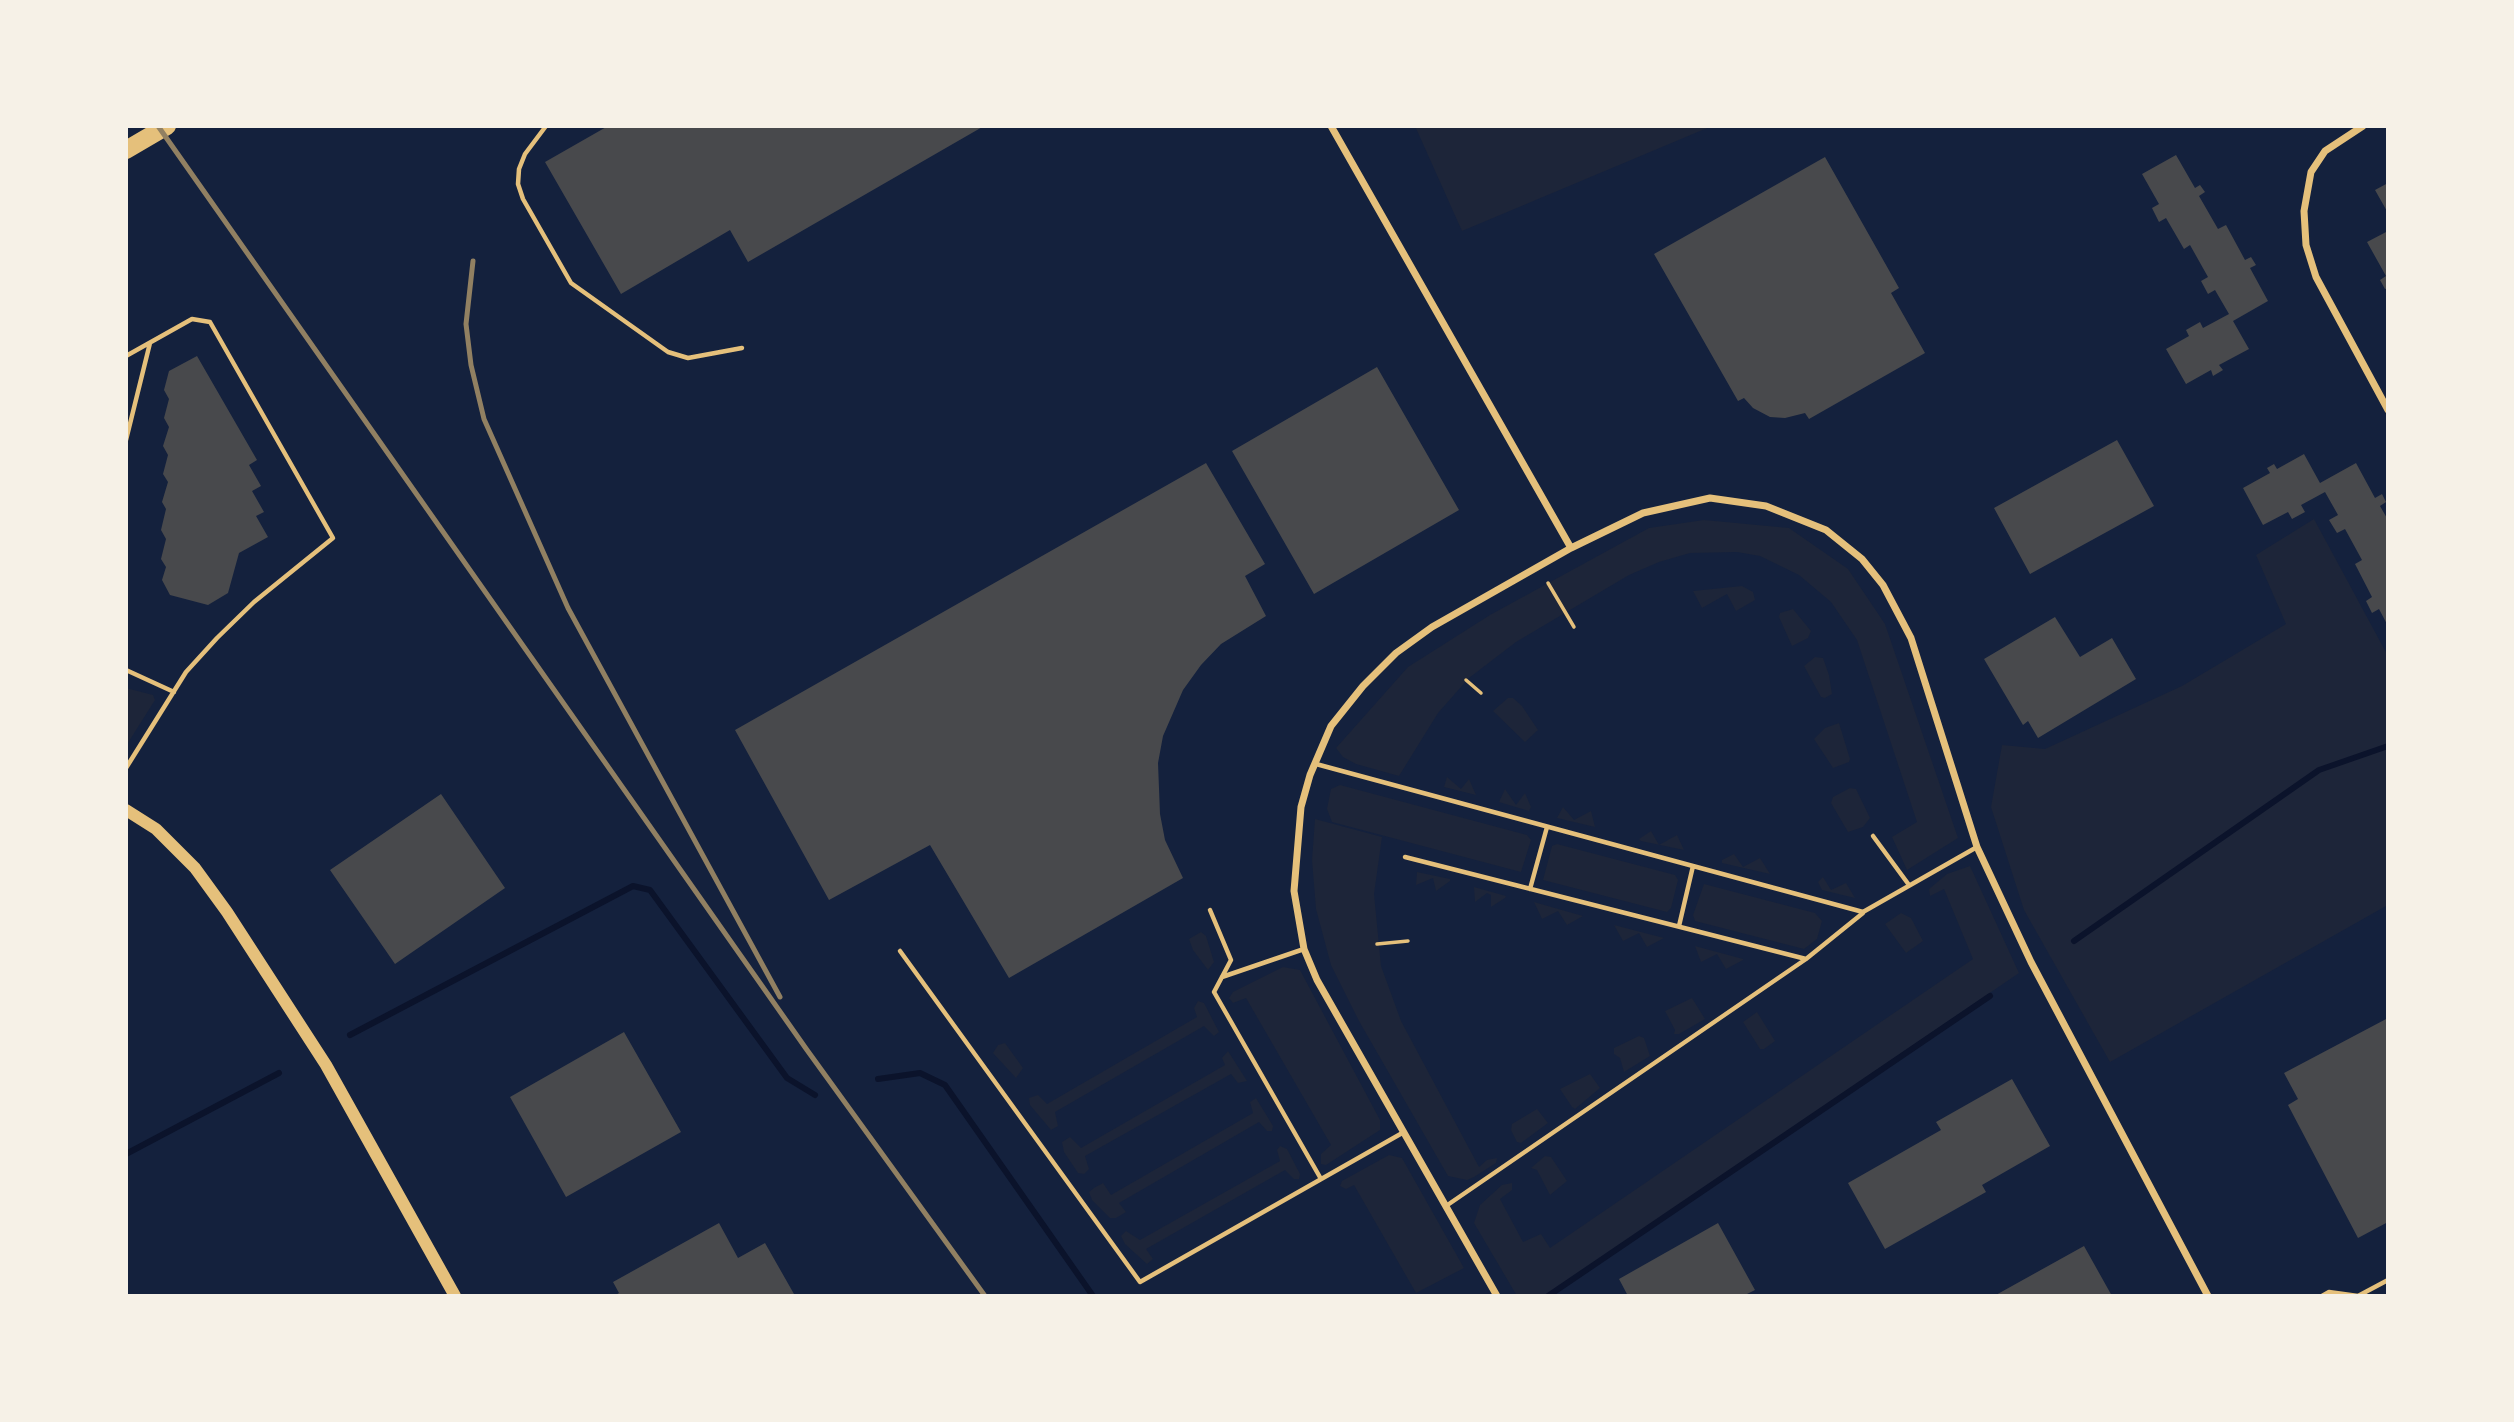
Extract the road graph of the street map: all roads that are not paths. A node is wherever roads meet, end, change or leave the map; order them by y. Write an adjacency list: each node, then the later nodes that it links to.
1 (167, 126): 5 (highway)
2 (547, 126): 7 (lane)
3 (1332, 126): 11 (street)
4 (2363, 126): 9 (street)
5 (126, 150)
6 (150, 342): 8 (lane); 10 (lane); 13 (lane)
7 (742, 348)
8 (126, 356)
9 (2388, 410)
10 (126, 440)
11 (1571, 548): 14 (street); 19 (street)
12 (126, 670): 13 (lane)
13 (174, 692): 15 (lane)
14 (1315, 764): 17 (lane); 27 (street)
15 (126, 768)
16 (126, 810): 35 (street)
17 (1547, 827): 21 (lane); 23 (lane)
18 (1873, 835): 22 (lane)
19 (1977, 847): 22 (lane); 37 (street)
20 (1405, 857): 23 (lane)
21 (1693, 866): 25 (lane); 26 (lane)
22 (1909, 885): 25 (lane)
23 (1530, 888): 26 (lane)
24 (1210, 910): 30 (lane)
25 (1863, 912): 29 (lane)
26 (1679, 926): 29 (lane)
27 (1304, 949): 30 (lane); 31 (street)
28 (900, 951): 32 (lane)
29 (1806, 959): 33 (lane)
30 (1222, 977): 32 (lane)
31 (1404, 1132): 32 (lane); 33 (street)
32 (1321, 1179)
33 (1446, 1206): 36 (street)
34 (2388, 1280): 39 (lane)
35 (455, 1296)
36 (1497, 1296)
37 (2208, 1296)
38 (2322, 1296): 39 (lane)
39 (2358, 1296)

